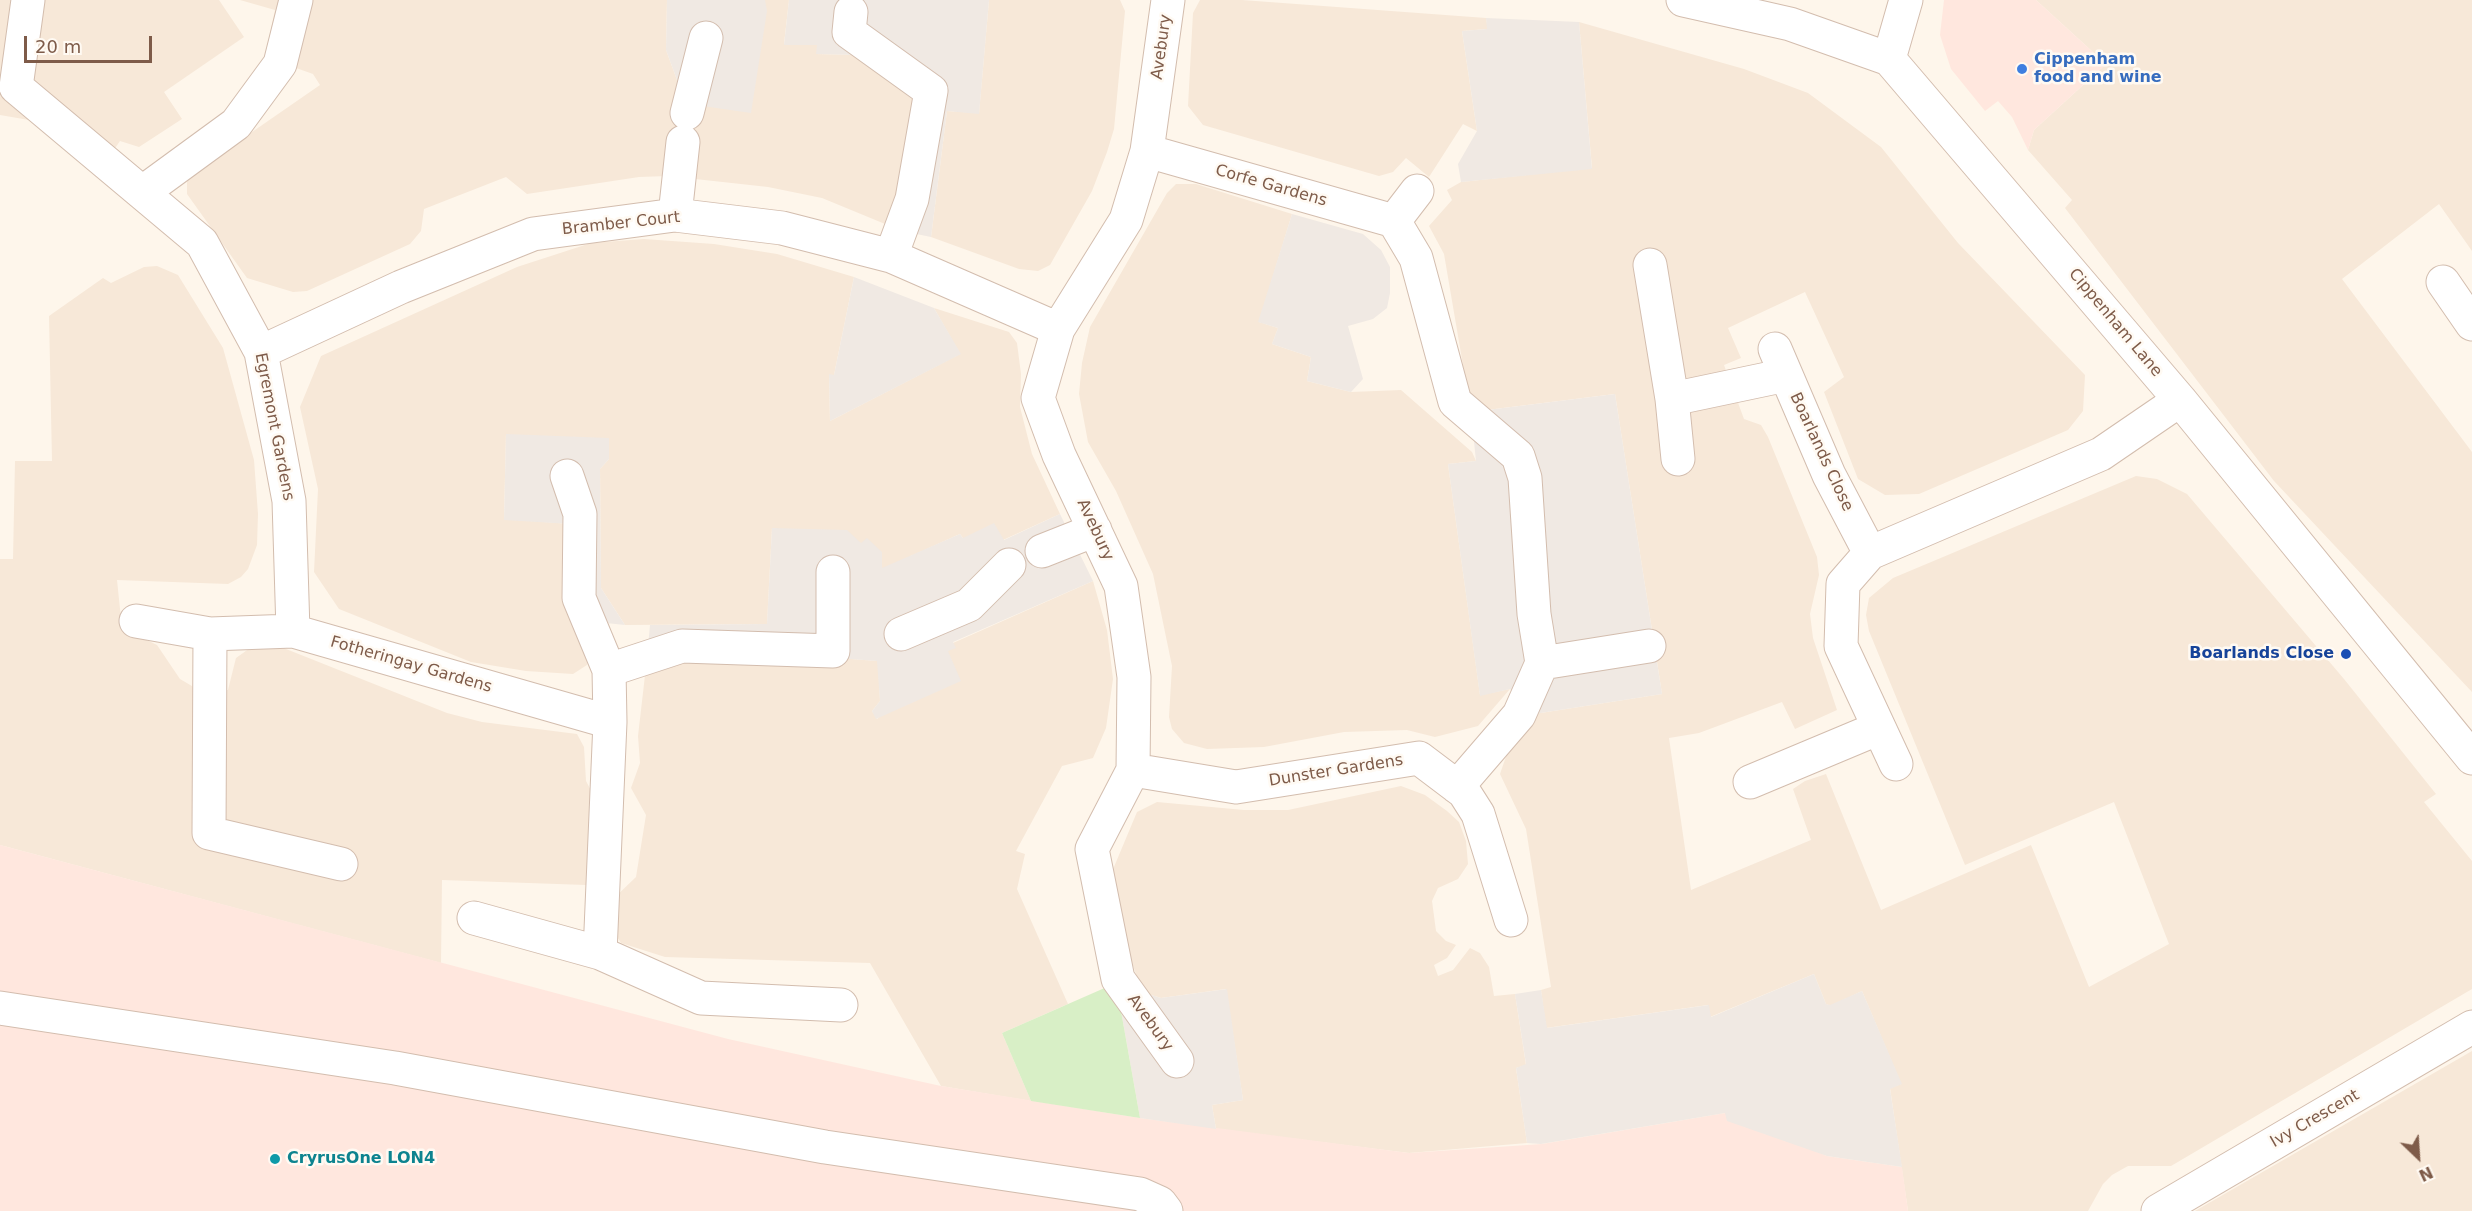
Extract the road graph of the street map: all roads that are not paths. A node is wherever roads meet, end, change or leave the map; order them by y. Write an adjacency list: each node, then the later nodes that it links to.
1 (28, 0): 10 (street, Egremont Gardens)
2 (296, 0): 10 (street)
3 (1168, 0): 9 (street, Avebury)
4 (1683, 0): 8 (street)
5 (1906, 0): 8 (street)
6 (851, 12): 14 (street)
7 (706, 38): 12 (street)
8 (1890, 59): 21 (street, Cippenham Lane)
9 (1147, 150): 13 (street, Corfe Gardens); 18 (street, Avebury)
10 (143, 192): 19 (street, Egremont Gardens)
11 (1417, 192): 13 (street)
12 (675, 215): 14 (street, Bramber Court); 19 (street, Bramber Court)
13 (1394, 221): 34 (street)
14 (891, 256): 18 (street, Bramber Court)
15 (1650, 265): 20 (street)
16 (2443, 282): 17 (street)
17 (2472, 324)
18 (1058, 329): 24 (street, Avebury)
19 (261, 352): 30 (street, Egremont Gardens)
20 (1672, 399): 22 (street); 26 (street, Boarlands Close)
21 (2180, 400): 26 (street); 38 (street, Cippenham Lane)
22 (1678, 459)
23 (567, 476): 35 (street)
24 (1095, 530): 25 (street); 40 (street, Avebury)
25 (1042, 551)
26 (1870, 553): 37 (street)
27 (1009, 565): 32 (street)
28 (833, 572): 35 (street)
29 (136, 621): 31 (street, Fotheringay Gardens)
30 (292, 631): 31 (street, Fotheringay Gardens); 36 (street, Fotheringay Gardens)
31 (210, 634): 43 (street)
32 (901, 634)
33 (1649, 646): 34 (street)
34 (1542, 663): 42 (street)
35 (609, 670): 36 (street)
36 (610, 722): 46 (street)
37 (1879, 728): 39 (street); 41 (street)
38 (2472, 758)
39 (1896, 764)
40 (1132, 770): 42 (street, Dunster Gardens); 50 (street, Avebury)
41 (1750, 782)
42 (1457, 787): 45 (street, Dunster Gardens)
43 (341, 864)
44 (474, 918): 46 (street)
45 (1511, 920)
46 (600, 953): 47 (street)
47 (841, 1005)
48 (0, 1008): 51 (street)
49 (2472, 1027): 52 (street, Ivy Crescent)
50 (1178, 1061)
51 (1166, 1211)
52 (2158, 1211)

